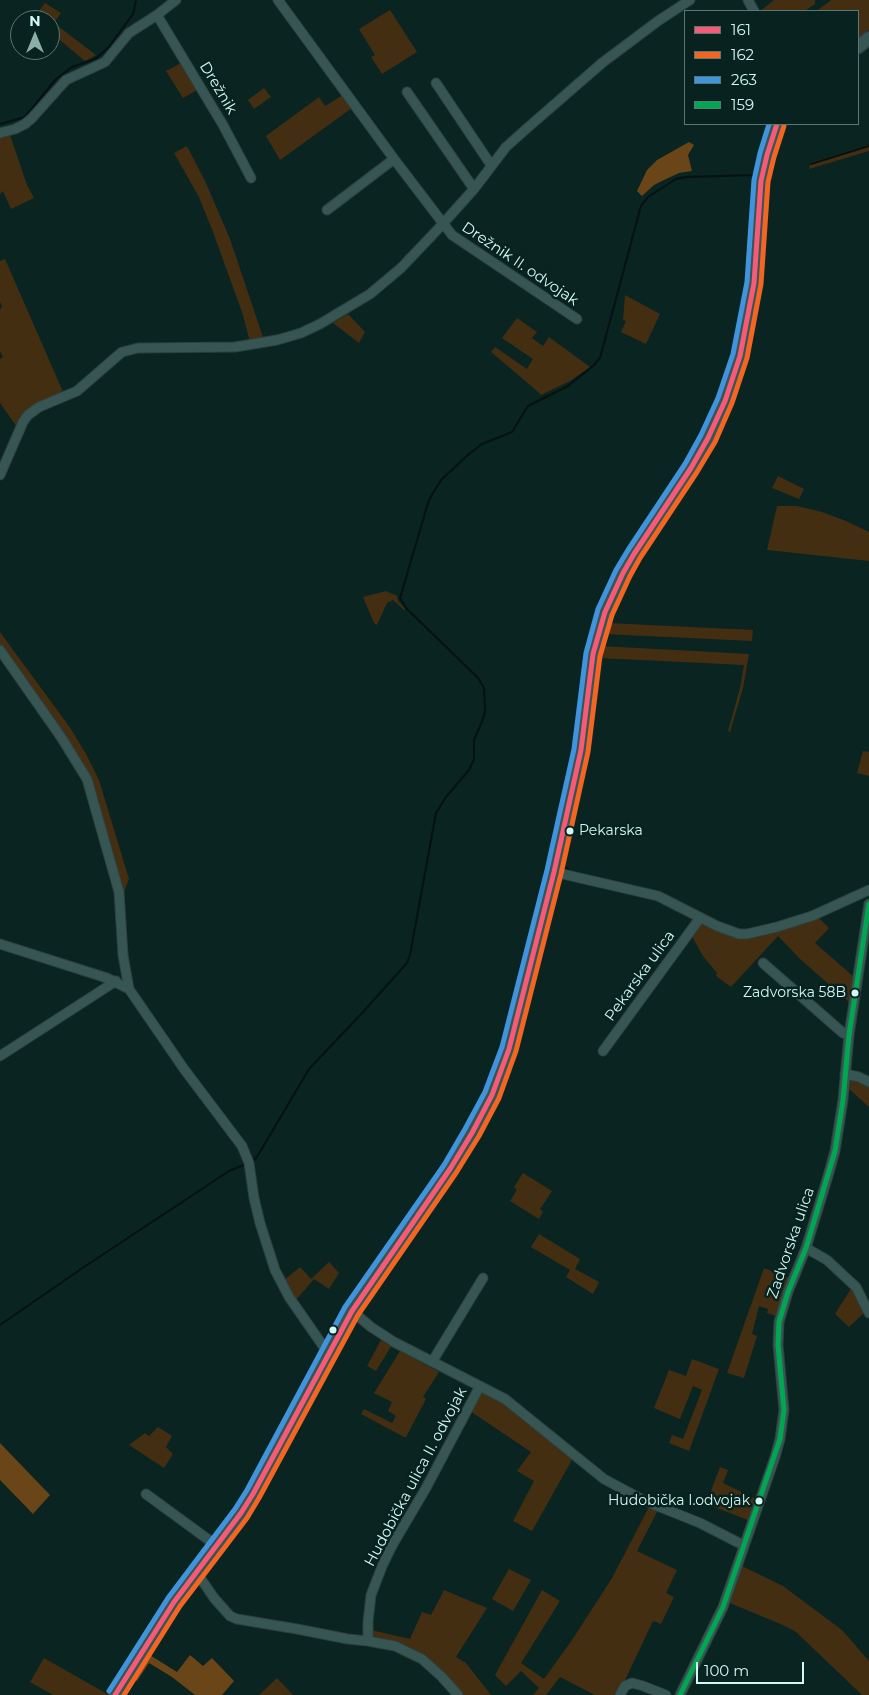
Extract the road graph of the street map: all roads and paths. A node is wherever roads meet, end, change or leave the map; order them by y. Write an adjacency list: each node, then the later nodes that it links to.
1 (176, 0): 4 (street)
2 (278, 0): 11 (street, Drežnik II. odvojak)
3 (690, 0): 12 (street)
4 (158, 15): 10 (street); 13 (street, Drežnik)
5 (869, 38): 6 (main road)
6 (859, 46)
7 (436, 83): 12 (street)
8 (407, 92): 14 (street)
9 (777, 125): 20 (main road)
10 (0, 133)
11 (394, 159): 15 (street); 16 (street, Drežnik II. odvojak)
12 (491, 165): 14 (street)
13 (251, 178)
14 (474, 189): 16 (street)
15 (327, 210)
16 (443, 224): 17 (street, Drežnik II. odvojak); 18 (street)
17 (577, 319)
18 (0, 475)
19 (0, 650): 27 (street)
20 (554, 872): 23 (street); 35 (main road)
21 (869, 890): 23 (street)
22 (869, 904): 28 (street, Zadvorska ulica)
23 (700, 918): 29 (street, Pekarska ulica)
24 (0, 944): 26 (street)
25 (763, 963): 28 (street)
26 (116, 981): 27 (street); 30 (street)
27 (128, 989): 37 (street)
28 (850, 1035): 31 (street, Zadvorska ulica)
29 (603, 1050)
30 (0, 1056)
31 (845, 1074): 32 (street); 33 (street, Zadvorska ulica)
32 (869, 1082)
33 (806, 1248): 36 (street); 41 (street, Zadvorska ulica)
34 (483, 1278): 38 (street)
35 (352, 1311): 37 (main road); 38 (street)
36 (869, 1314)
37 (328, 1353): 42 (main road)
38 (432, 1362): 39 (street)
39 (480, 1386): 41 (street); 44 (street, Hudobička ulica II. odvojak)
40 (146, 1494): 42 (street)
41 (744, 1545): 49 (street, Zadvorska ulica)
42 (217, 1546): 43 (main road)
43 (197, 1573): 44 (street); 45 (main road)
44 (368, 1641): 46 (street)
45 (115, 1695)
46 (458, 1695)
47 (620, 1695): 48 (street)
48 (666, 1695)
49 (680, 1695)

